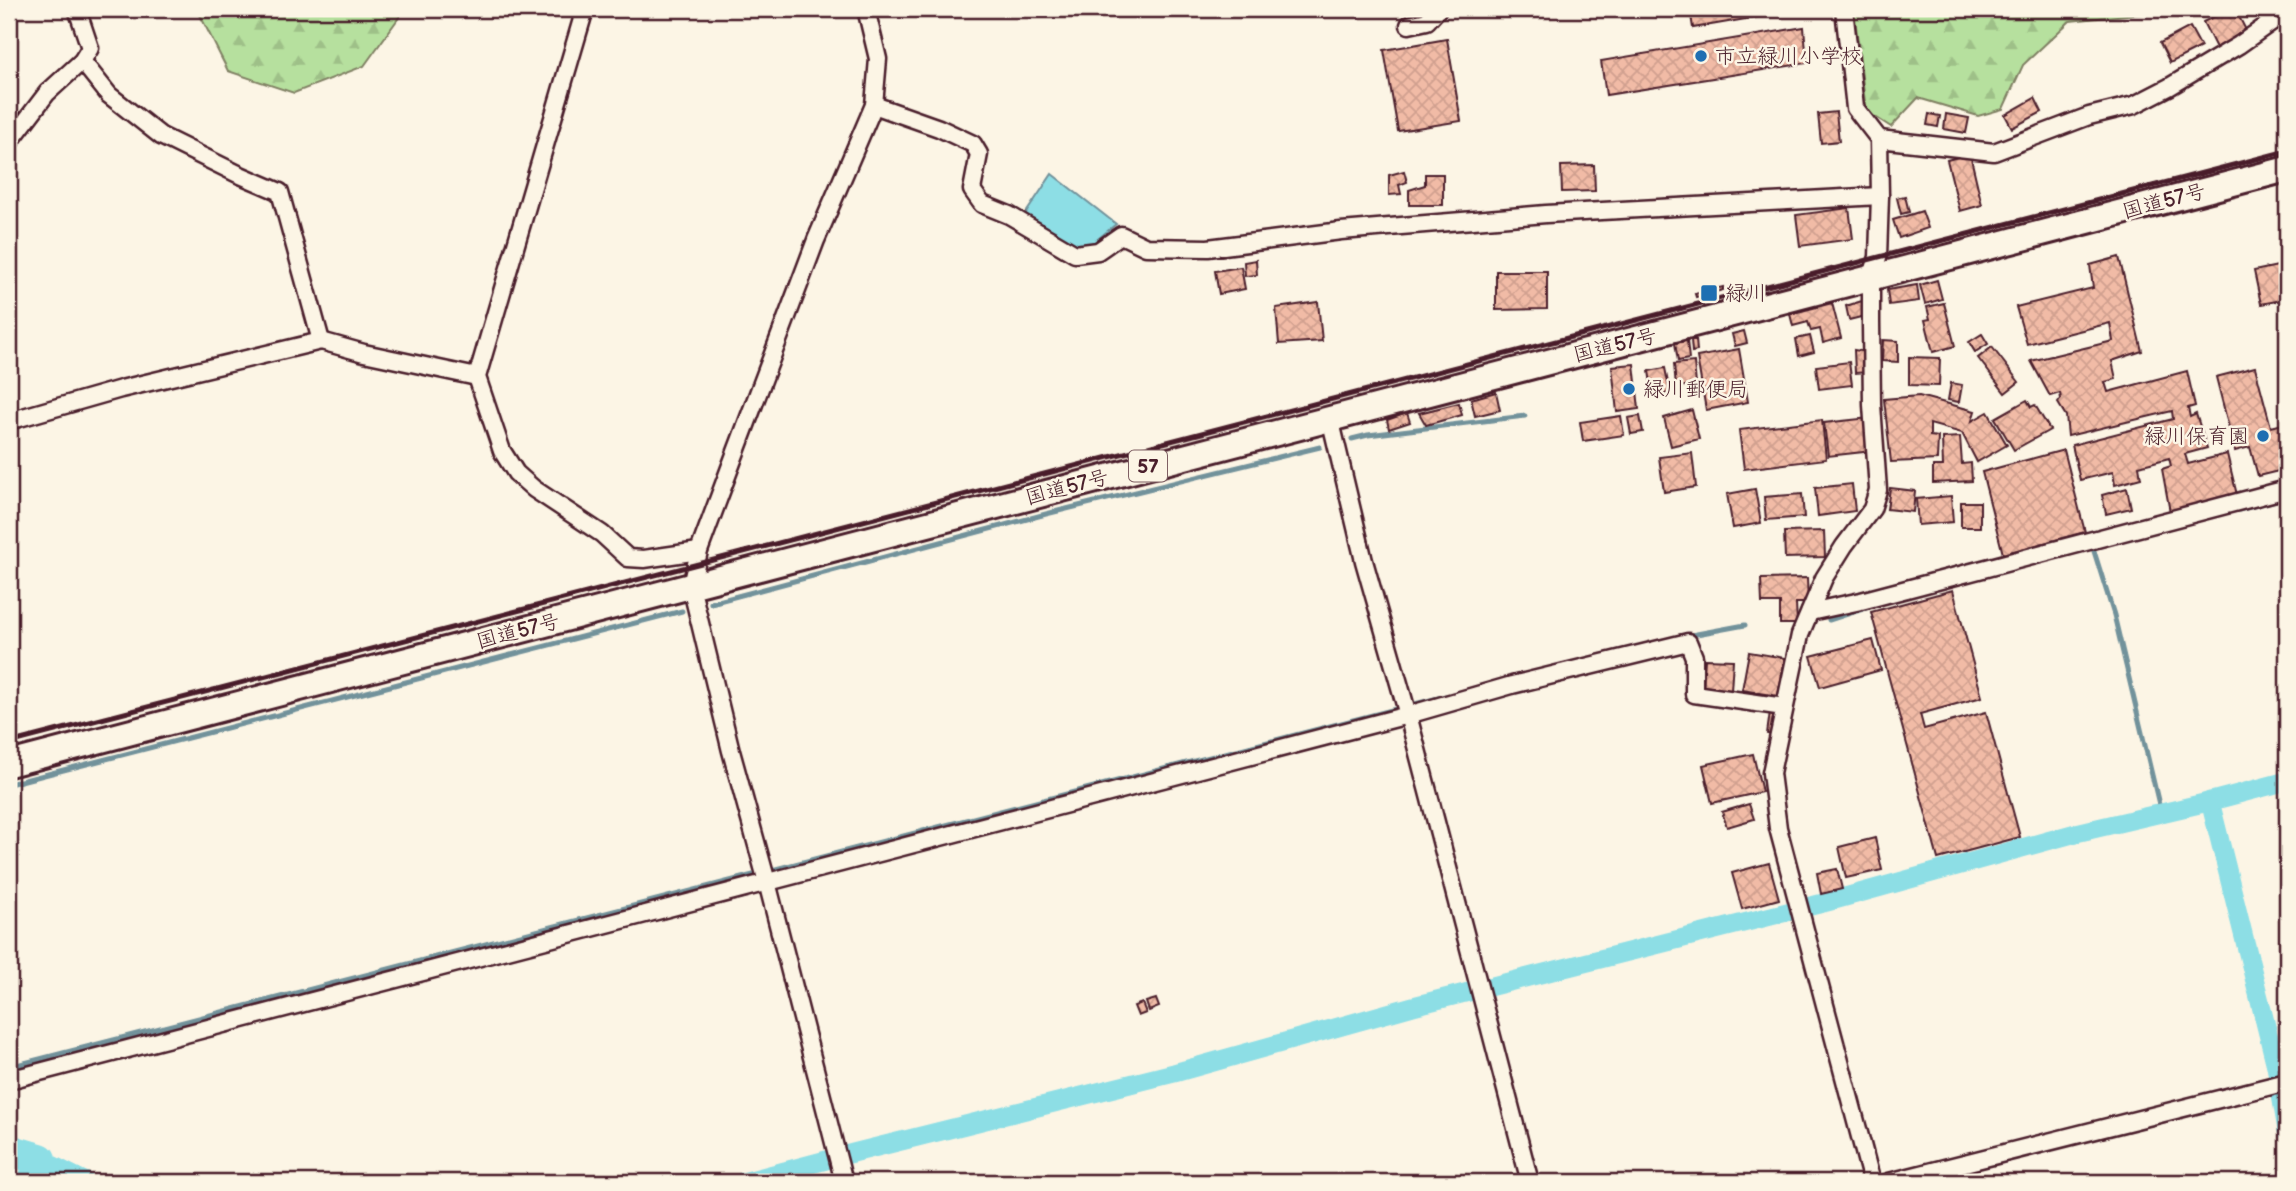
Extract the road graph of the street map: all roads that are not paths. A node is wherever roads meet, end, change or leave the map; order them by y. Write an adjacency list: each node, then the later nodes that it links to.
1 (77, 9): 8 (street)
2 (585, 9): 16 (street)
3 (866, 9): 9 (street)
4 (1438, 9): 7 (street)
5 (1844, 9): 10 (street)
6 (2287, 11): 10 (street)
7 (1409, 25)
8 (82, 61): 11 (street); 15 (street)
9 (874, 105): 13 (street); 20 (street)
10 (1880, 139): 13 (street)
11 (9, 142)
12 (2287, 169): 14 (highway, 国道57号 / 57)
13 (1880, 195): 14 (street)
14 (1871, 279): 17 (highway, 国道57号 / 57); 22 (street)
15 (321, 341): 16 (street); 18 (street)
16 (477, 377): 20 (street)
17 (1330, 418): 21 (highway, 国道57号 / 57); 24 (street)
18 (9, 421)
19 (2287, 489): 22 (street)
20 (699, 551): 21 (street)
21 (691, 586): 25 (highway, 国道57号 / 57); 26 (street)
22 (1810, 612): 23 (street)
23 (1784, 707): 24 (street); 31 (street)
24 (1408, 715): 26 (street); 30 (street)
25 (9, 764)
26 (767, 882): 27 (street); 29 (street)
27 (9, 1080)
28 (2287, 1082): 32 (street)
29 (844, 1182)
30 (1530, 1182)
31 (1872, 1182)
32 (1889, 1182)

